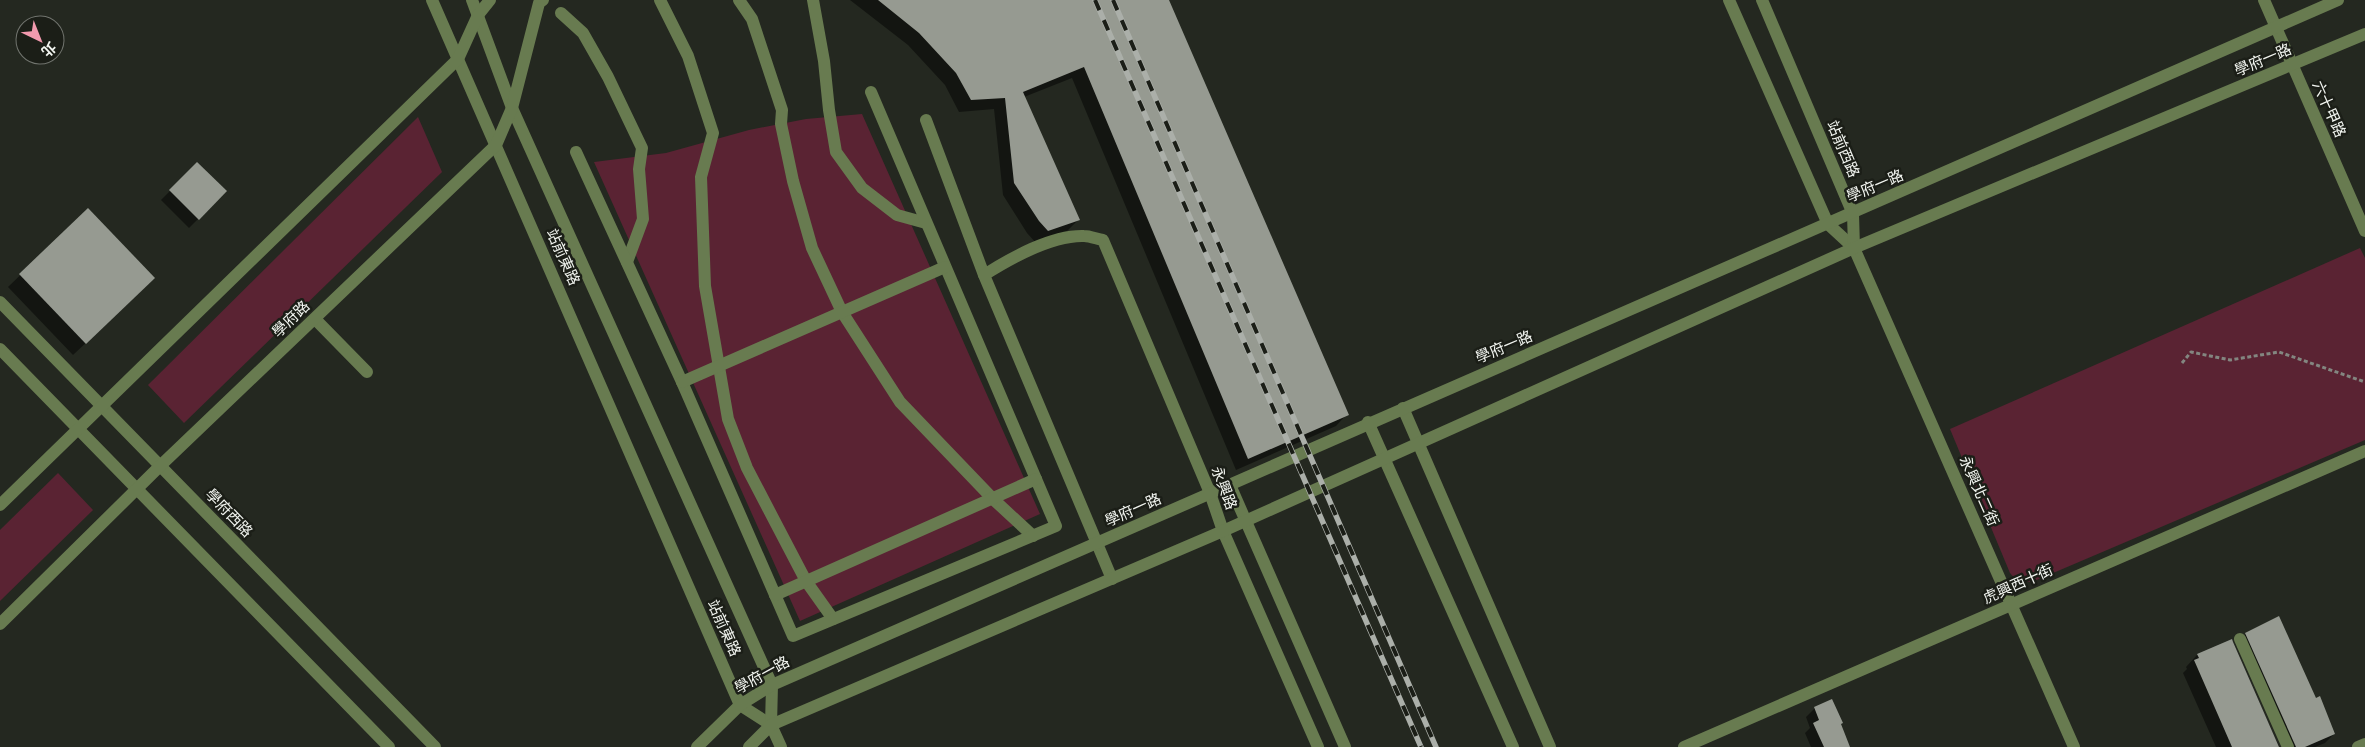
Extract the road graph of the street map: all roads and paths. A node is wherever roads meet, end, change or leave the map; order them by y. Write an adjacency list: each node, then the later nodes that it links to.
1 (432, 0): 16 (street, 站前東路)
2 (472, 0): 13 (street, 站前東路)
3 (490, 0): 13 (street)
4 (543, 0): 19 (street, 學府路)
5 (660, 0): 36 (street)
6 (739, 0): 32 (street)
7 (813, 0): 24 (street)
8 (1730, 0): 25 (street)
9 (1762, 0): 23 (street, 站前西路)
10 (2264, 0): 14 (street, 六十甲路)
11 (2338, 0): 14 (street, 學府一路)
12 (561, 13): 28 (street)
13 (478, 15): 16 (street); 19 (street, 站前東路)
14 (2276, 28): 17 (street, 六十甲路); 23 (street, 學府一路)
15 (2365, 34): 17 (street, 學府一路)
16 (458, 59): 21 (street, 站前東路); 40 (street)
17 (2292, 65): 26 (street, 六十甲路); 27 (street, 學府一路)
18 (871, 92): 24 (street)
19 (512, 108): 21 (street, 學府路); 65 (street, 站前東路)
20 (926, 120): 30 (street)
21 (496, 145): 33 (street, 學府路); 66 (street, 站前東路)
22 (576, 152): 28 (street)
23 (1853, 214): 25 (street, 學府一路); 27 (street, 站前西路)
24 (926, 223): 29 (street)
25 (1828, 224): 27 (street); 41 (street, 學府一路)
26 (2365, 231)
27 (1854, 248): 44 (street, 學府一路); 61 (street, 永興北二街)
28 (627, 262): 38 (street)
29 (945, 267): 32 (street); 48 (street)
30 (984, 275): 51 (street, 永興路); 57 (street)
31 (0, 302): 40 (street, 學府西路)
32 (842, 312): 36 (street); 52 (street)
33 (315, 319): 37 (street); 47 (street, 學府路)
34 (0, 349): 43 (street)
35 (2182, 363): 39 (path)
36 (718, 366): 38 (street); 59 (street)
37 (367, 372)
38 (682, 382): 60 (street)
39 (2365, 382)
40 (101, 405): 43 (street); 47 (street, 學府西路)
41 (1403, 408): 42 (street, 學府一路); 44 (street)
42 (1368, 422): 46 (street); 49 (street, 學府一路)
43 (78, 428): 50 (street); 53 (street)
44 (1418, 443): 46 (street, 學府一路); 77 (street)
45 (2365, 451): 61 (street, 虎興西十街)
46 (1384, 457): 54 (street, 學府一路); 76 (street)
47 (160, 466): 50 (street, 學府路); 70 (street, 學府西路)
48 (1036, 479): 52 (street); 56 (street)
49 (1230, 485): 51 (street, 學府一路); 54 (street, 永興路)
50 (137, 490): 63 (street, 學府路); 69 (street)
51 (1210, 493): 55 (street, 永興路); 57 (street, 學府一路)
52 (992, 499): 56 (street); 59 (street)
53 (0, 505)
54 (1246, 520): 55 (street, 學府一路); 75 (street, 永興路)
55 (1223, 531): 58 (street, 學府一路); 74 (street, 永興路)
56 (1032, 536): 62 (street)
57 (1098, 543): 58 (street); 65 (street, 學府一路)
58 (1112, 578): 67 (street, 學府一路)
59 (806, 581): 60 (street); 62 (street)
60 (775, 595): 62 (street)
61 (2012, 604): 78 (street, 虎興西十街); 79 (street, 永興北二街)
62 (833, 619)
63 (0, 624)
64 (2240, 639): 80 (street)
65 (772, 684): 66 (street, 學府一路); 67 (street, 站前東路)
66 (740, 705): 67 (street); 71 (street, 學府一路)
67 (772, 725): 72 (street, 學府一路); 73 (street)
68 (2365, 744): 81 (street)
69 (389, 747)
70 (435, 747)
71 (697, 747)
72 (749, 747)
73 (781, 747)
74 (1318, 747)
75 (1345, 747)
76 (1513, 747)
77 (1550, 747)
78 (1684, 747)
79 (2074, 747)
80 (2288, 747)
81 (2358, 747)

